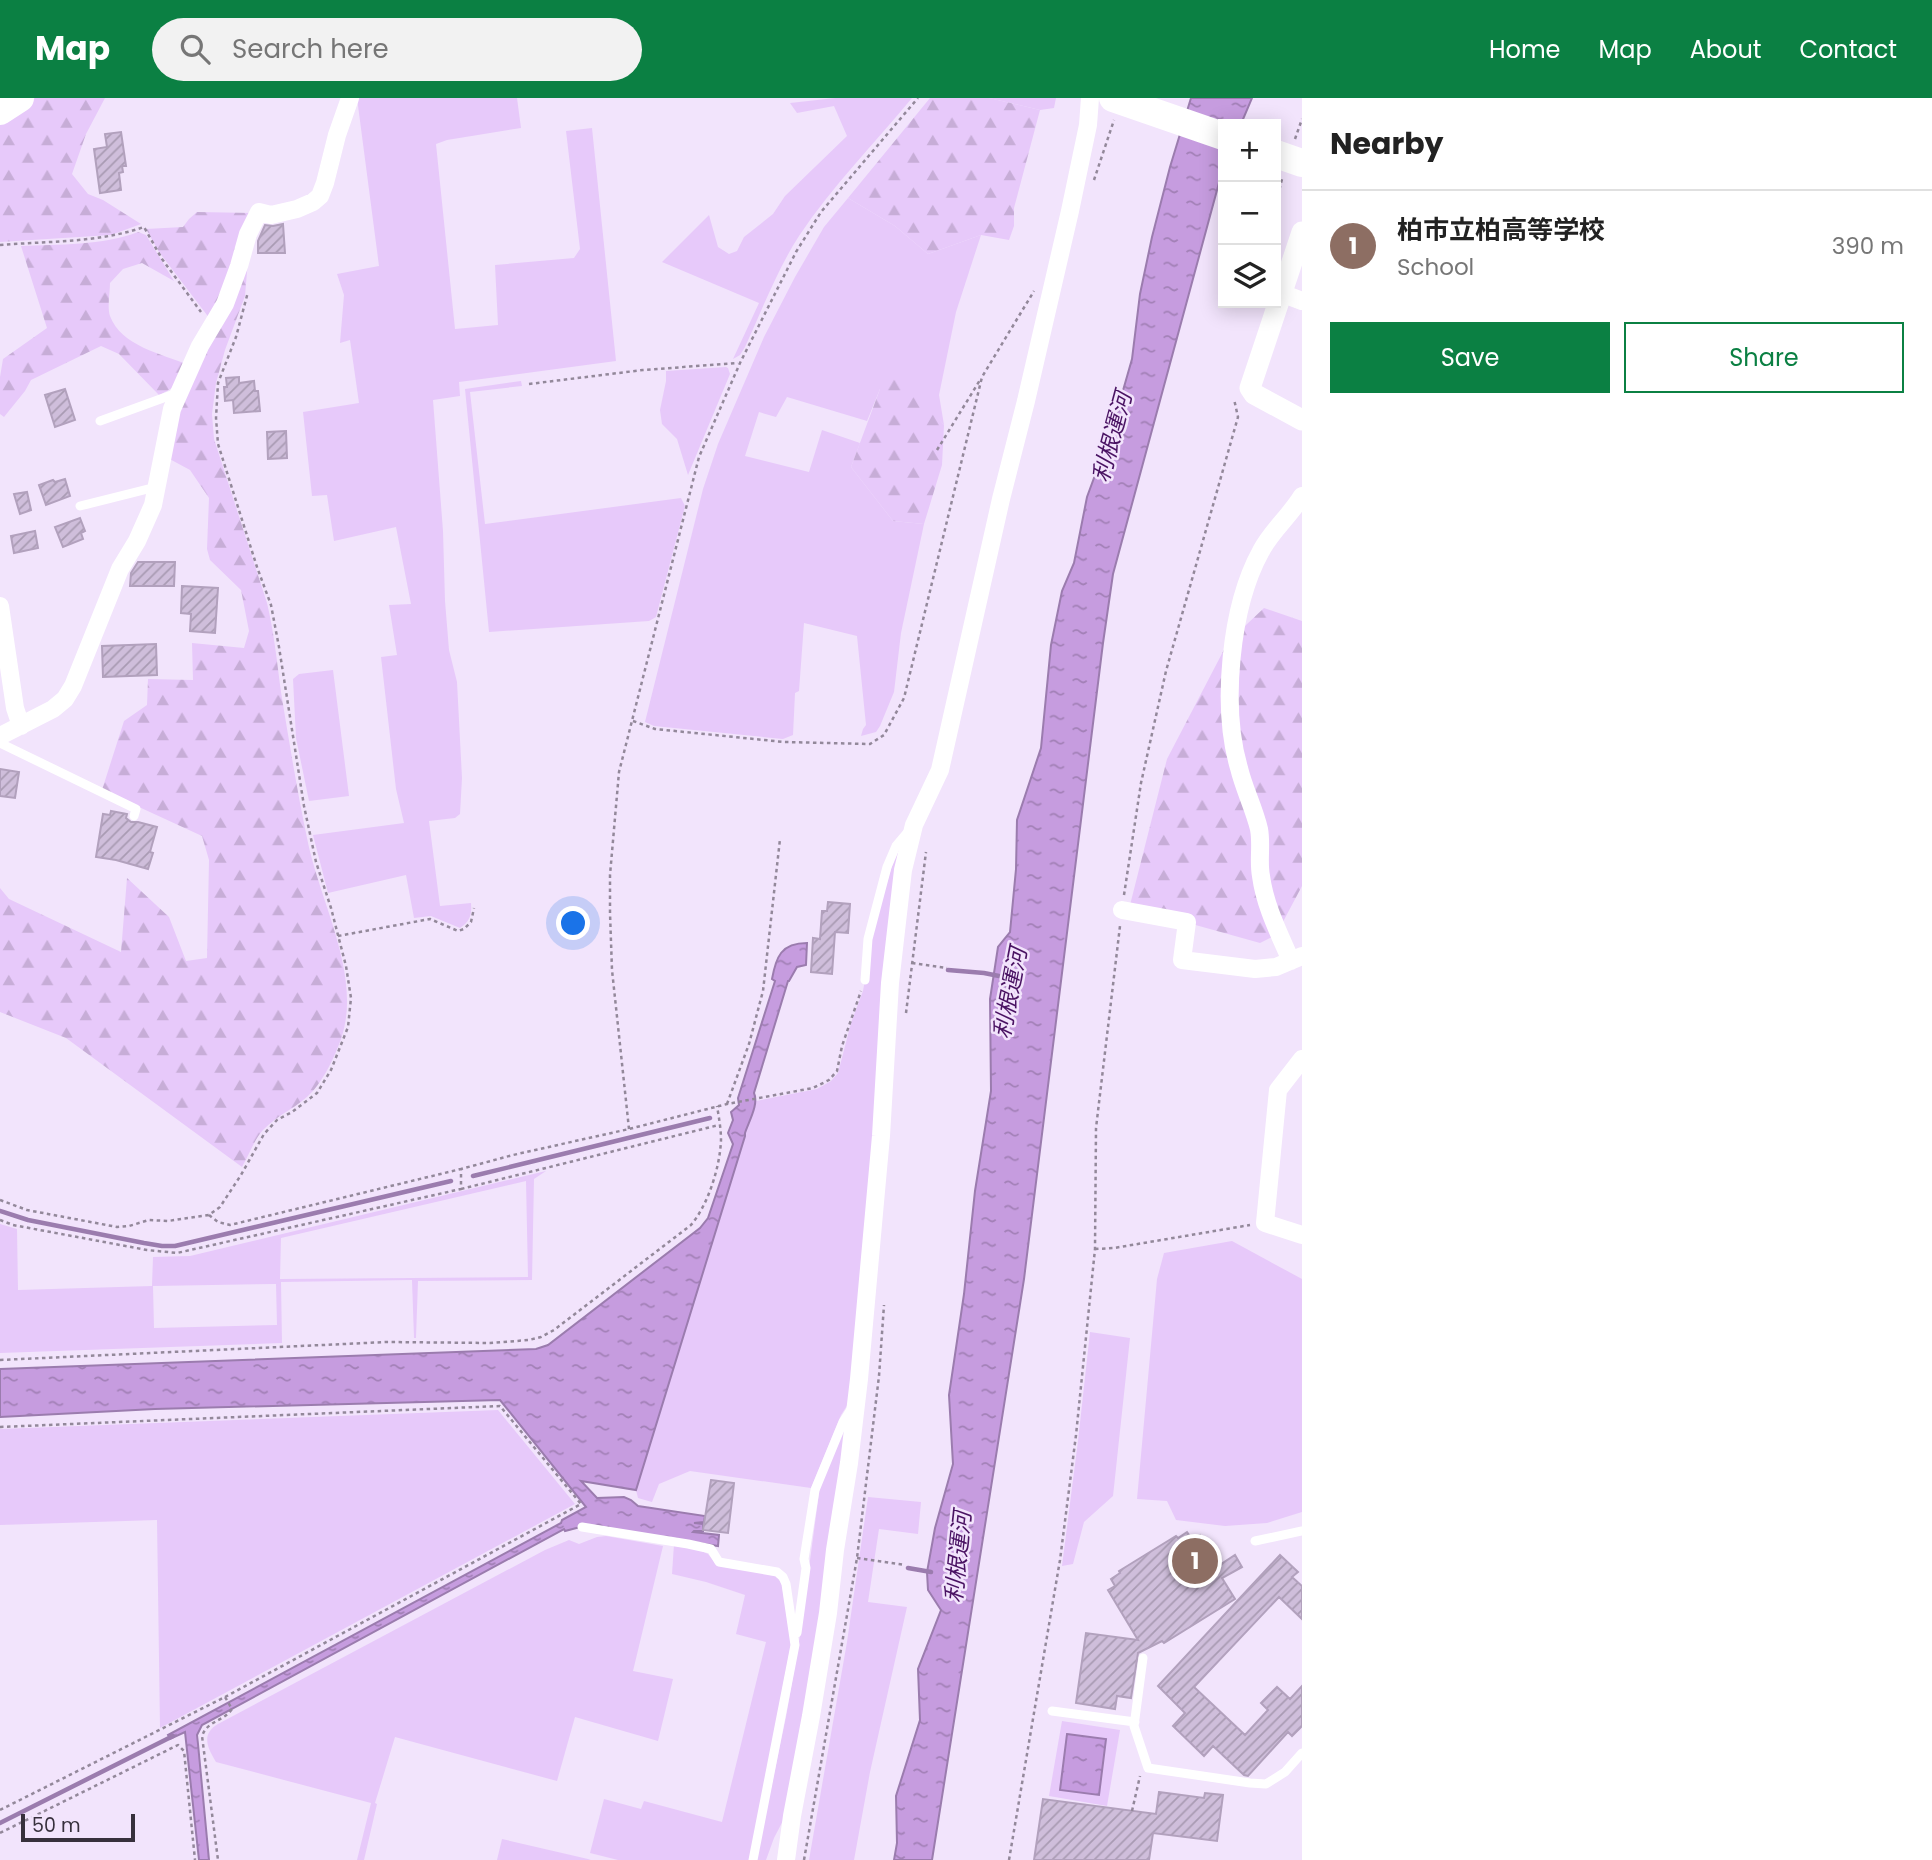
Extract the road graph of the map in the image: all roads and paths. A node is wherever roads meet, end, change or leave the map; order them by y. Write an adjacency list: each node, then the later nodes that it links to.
1 (20, 98): 6 (main road)
2 (349, 98): 15 (street)
3 (918, 98): 16 (path)
4 (1090, 98): 33 (street)
5 (1115, 98): 7 (main road)
6 (0, 111)
7 (1218, 134)
8 (1302, 232): 12 (street)
9 (0, 245): 15 (path)
10 (1036, 288): 17 (path)
11 (248, 289): 37 (path)
12 (1281, 293): 13 (street)
13 (1302, 301)
14 (1276, 308): 21 (street)
15 (212, 325): 19 (street)
16 (740, 363): 18 (path); 28 (path)
17 (982, 377): 23 (path); 28 (path)
18 (529, 384)
19 (180, 392): 22 (lane); 24 (street)
20 (1236, 411): 36 (path)
21 (1302, 420)
22 (100, 421)
23 (937, 450)
24 (156, 487): 26 (lane); 29 (street)
25 (1302, 496): 38 (street)
26 (80, 506)
27 (0, 606): 29 (street)
28 (633, 721): 46 (path)
29 (21, 726): 30 (street)
30 (0, 736)
31 (0, 743): 32 (lane)
32 (134, 816)
33 (915, 825): 41 (lane); 56 (street)
34 (780, 839): 43 (path)
35 (474, 908): 37 (path)
36 (1122, 910): 38 (street); 54 (path)
37 (338, 936): 50 (path)
38 (1296, 959)
39 (912, 963): 40 (path)
40 (947, 968)
41 (865, 980): 43 (path)
42 (1302, 1059): 52 (street)
43 (727, 1104): 44 (path)
44 (717, 1106): 45 (path); 46 (path)
45 (720, 1125): 48 (path); 55 (path)
46 (629, 1129): 47 (path)
47 (461, 1169): 48 (path); 50 (path)
48 (461, 1189): 51 (path)
49 (0, 1200): 50 (path)
50 (209, 1215)
51 (0, 1220)
52 (1265, 1223): 53 (street); 54 (path)
53 (1302, 1235)
54 (1095, 1249): 77 (path)
55 (0, 1360)
56 (855, 1405): 63 (lane); 76 (street)
57 (0, 1427): 65 (path)
58 (582, 1528): 63 (lane)
59 (1302, 1531): 60 (lane)
60 (1255, 1541)
61 (857, 1558): 62 (path)
62 (905, 1565)
63 (795, 1645): 75 (lane)
64 (1143, 1658): 67 (lane)
65 (225, 1697): 70 (path); 74 (path)
66 (1052, 1711): 67 (lane)
67 (1135, 1722): 69 (lane)
68 (1302, 1753): 69 (lane)
69 (1148, 1768): 71 (path)
70 (0, 1810)
71 (1132, 1811)
72 (0, 1833): 73 (path)
73 (195, 1860)
74 (218, 1860)
75 (753, 1860)
76 (786, 1860)
77 (1009, 1860)

